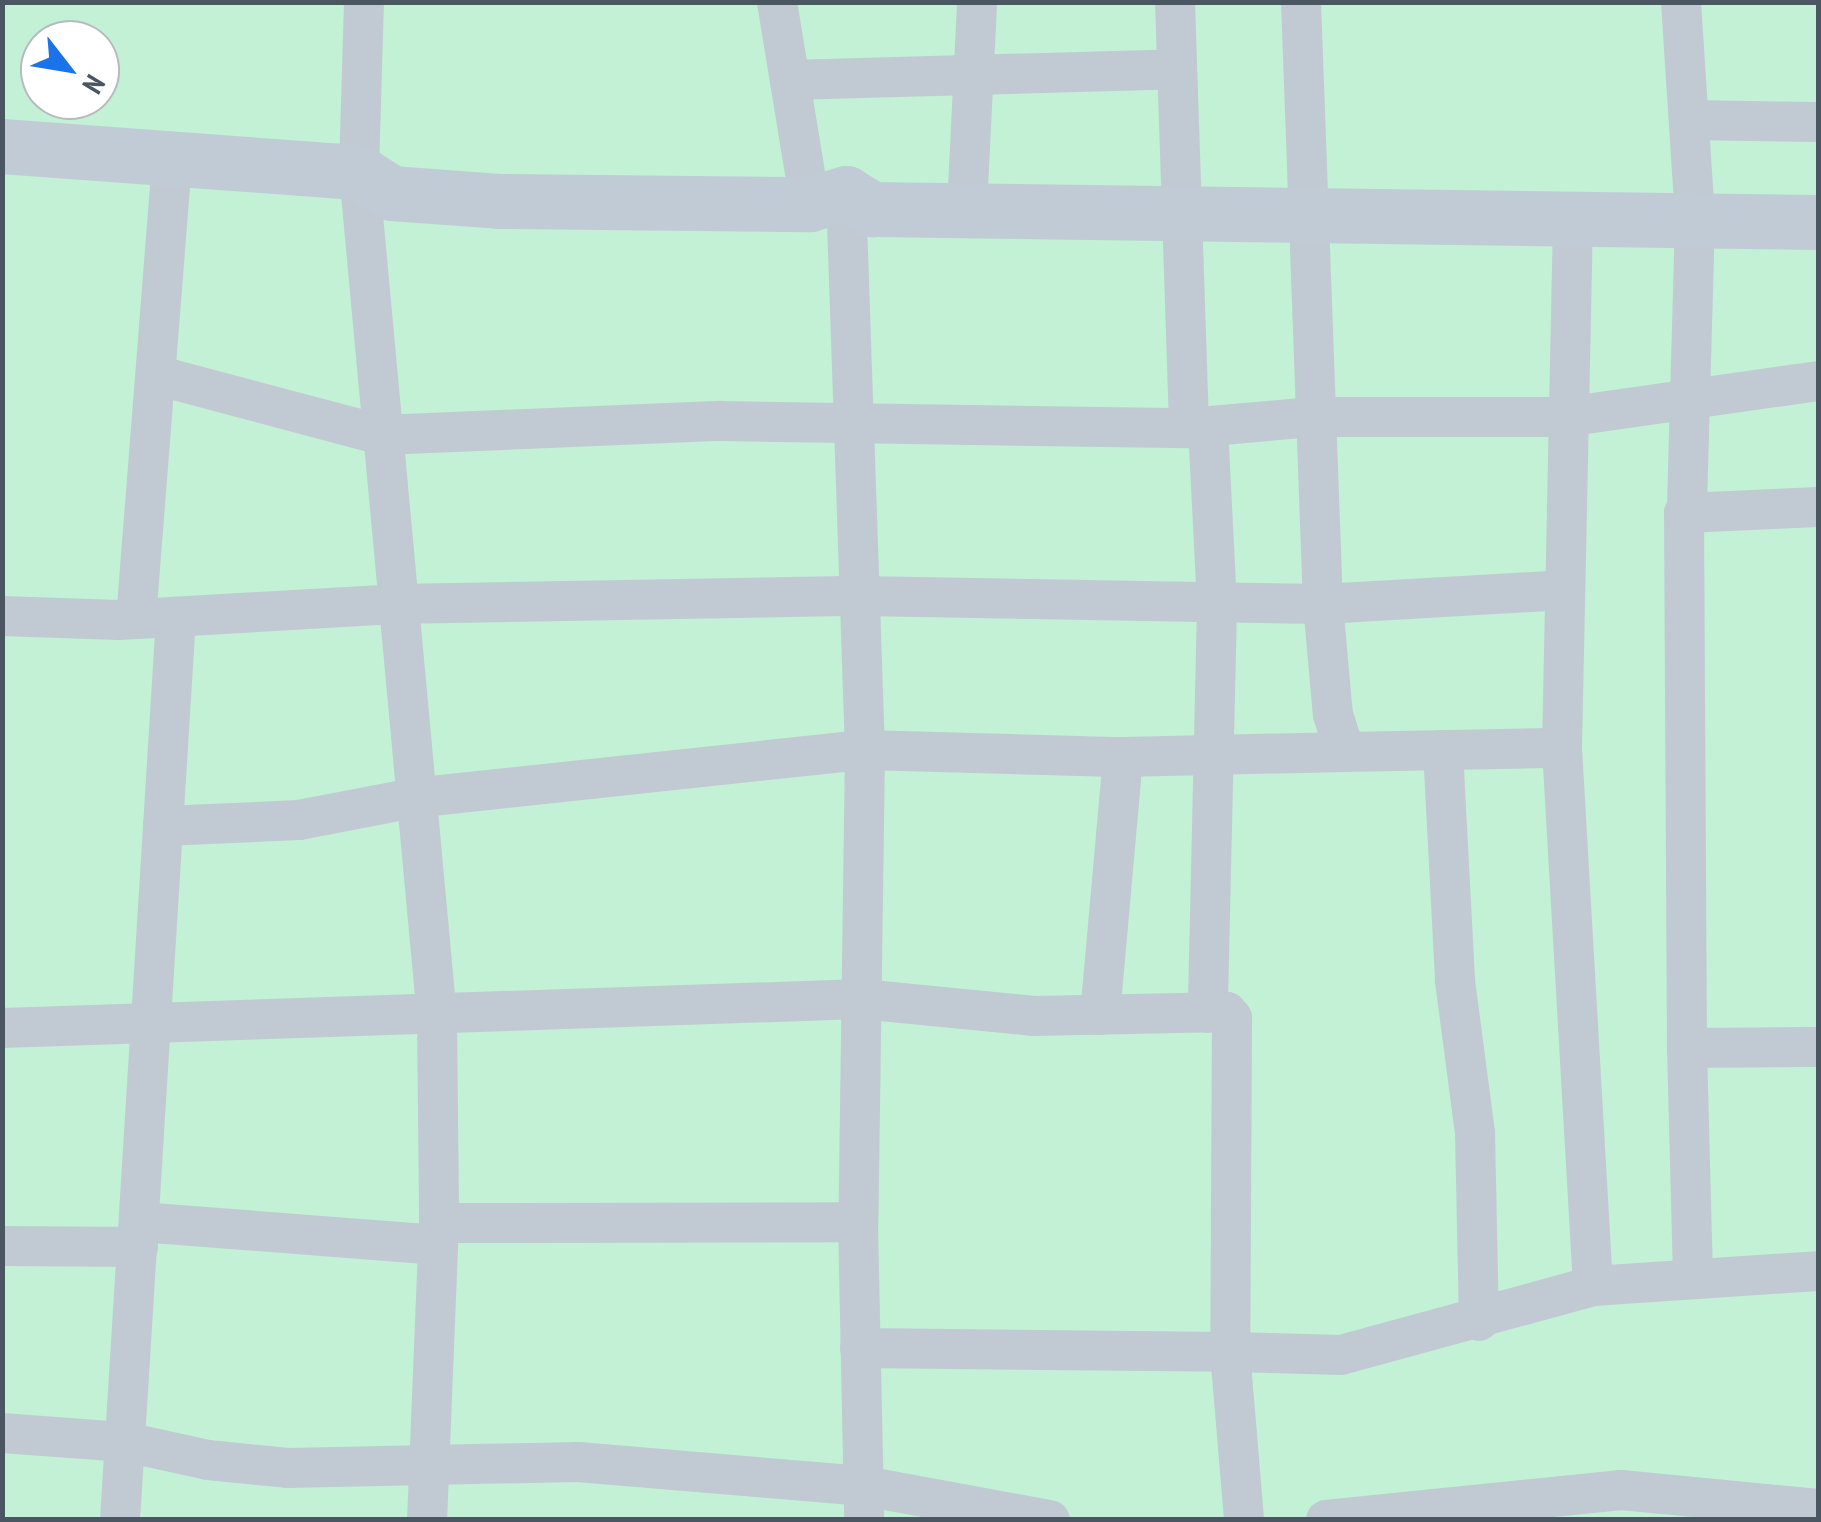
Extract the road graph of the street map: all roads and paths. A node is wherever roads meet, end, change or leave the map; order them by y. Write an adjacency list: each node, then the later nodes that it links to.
1 (364, 2): 14 (street)
2 (776, 2): 9 (street)
3 (977, 2): 8 (street)
4 (1175, 2): 7 (street)
5 (1301, 2): 18 (street)
6 (1681, 2): 10 (street)
7 (1176, 70): 8 (street); 17 (street)
8 (974, 73): 9 (street); 16 (street)
9 (790, 80): 15 (street)
10 (1689, 120): 11 (street); 20 (street)
11 (1818, 122)
12 (2, 146): 13 (street)
13 (172, 158): 14 (street); 22 (street)
14 (360, 172): 15 (street); 29 (street)
15 (828, 198): 16 (street); 27 (street)
16 (967, 210): 17 (street)
17 (1180, 214): 18 (street); 28 (street)
18 (1308, 218): 19 (street); 25 (street)
19 (1573, 218): 20 (street); 26 (street)
20 (1696, 219): 21 (street); 24 (street)
21 (1818, 222)
22 (156, 375): 29 (street); 39 (street)
23 (1818, 381): 24 (street)
24 (1690, 395): 26 (street); 31 (street)
25 (1313, 417): 26 (street); 28 (street); 35 (street)
26 (1565, 418): 32 (street)
27 (849, 424): 28 (street); 29 (street); 33 (street)
28 (1199, 428): 36 (street)
29 (382, 435): 34 (street)
30 (1818, 507): 31 (street)
31 (1687, 509): 55 (street)
32 (1565, 590): 35 (street); 40 (street)
33 (860, 596): 34 (street); 36 (street); 41 (street)
34 (395, 604): 38 (street); 46 (street)
35 (1323, 604): 36 (street); 43 (street)
36 (1218, 606): 44 (street)
37 (2, 616): 39 (street)
38 (176, 617): 39 (street); 47 (street)
39 (136, 619)
40 (1562, 748): 42 (street); 62 (street)
41 (865, 750): 45 (street); 46 (street); 48 (street)
42 (1443, 750): 43 (street); 63 (street)
43 (1345, 752): 44 (street)
44 (1214, 755): 45 (street); 49 (street)
45 (1123, 757): 50 (street)
46 (413, 798): 47 (street); 51 (street)
47 (162, 826): 52 (street)
48 (862, 999): 50 (street); 51 (street); 56 (street)
49 (1208, 1013): 50 (street); 65 (street)
50 (1100, 1015)
51 (438, 1018): 52 (street); 58 (street)
52 (146, 1025): 53 (street); 57 (street)
53 (2, 1028)
54 (1818, 1046): 55 (street)
55 (1686, 1048): 61 (street)
56 (858, 1222): 58 (street); 64 (street)
57 (139, 1234): 58 (street); 59 (street); 67 (street)
58 (439, 1234): 68 (street)
59 (2, 1246)
60 (1818, 1271): 61 (street)
61 (1693, 1280): 62 (street)
62 (1593, 1286): 63 (street)
63 (1480, 1321): 65 (street)
64 (860, 1348): 65 (street); 69 (street)
65 (1230, 1352): 76 (street)
66 (2, 1433): 67 (street)
67 (126, 1442): 68 (street); 73 (street)
68 (429, 1468): 69 (street); 74 (street)
69 (864, 1503): 75 (street)
70 (1622, 1505): 71 (street); 72 (street)
71 (1818, 1509)
72 (1342, 1519)
73 (120, 1520)
74 (427, 1520)
75 (1050, 1520)
76 (1244, 1520)

